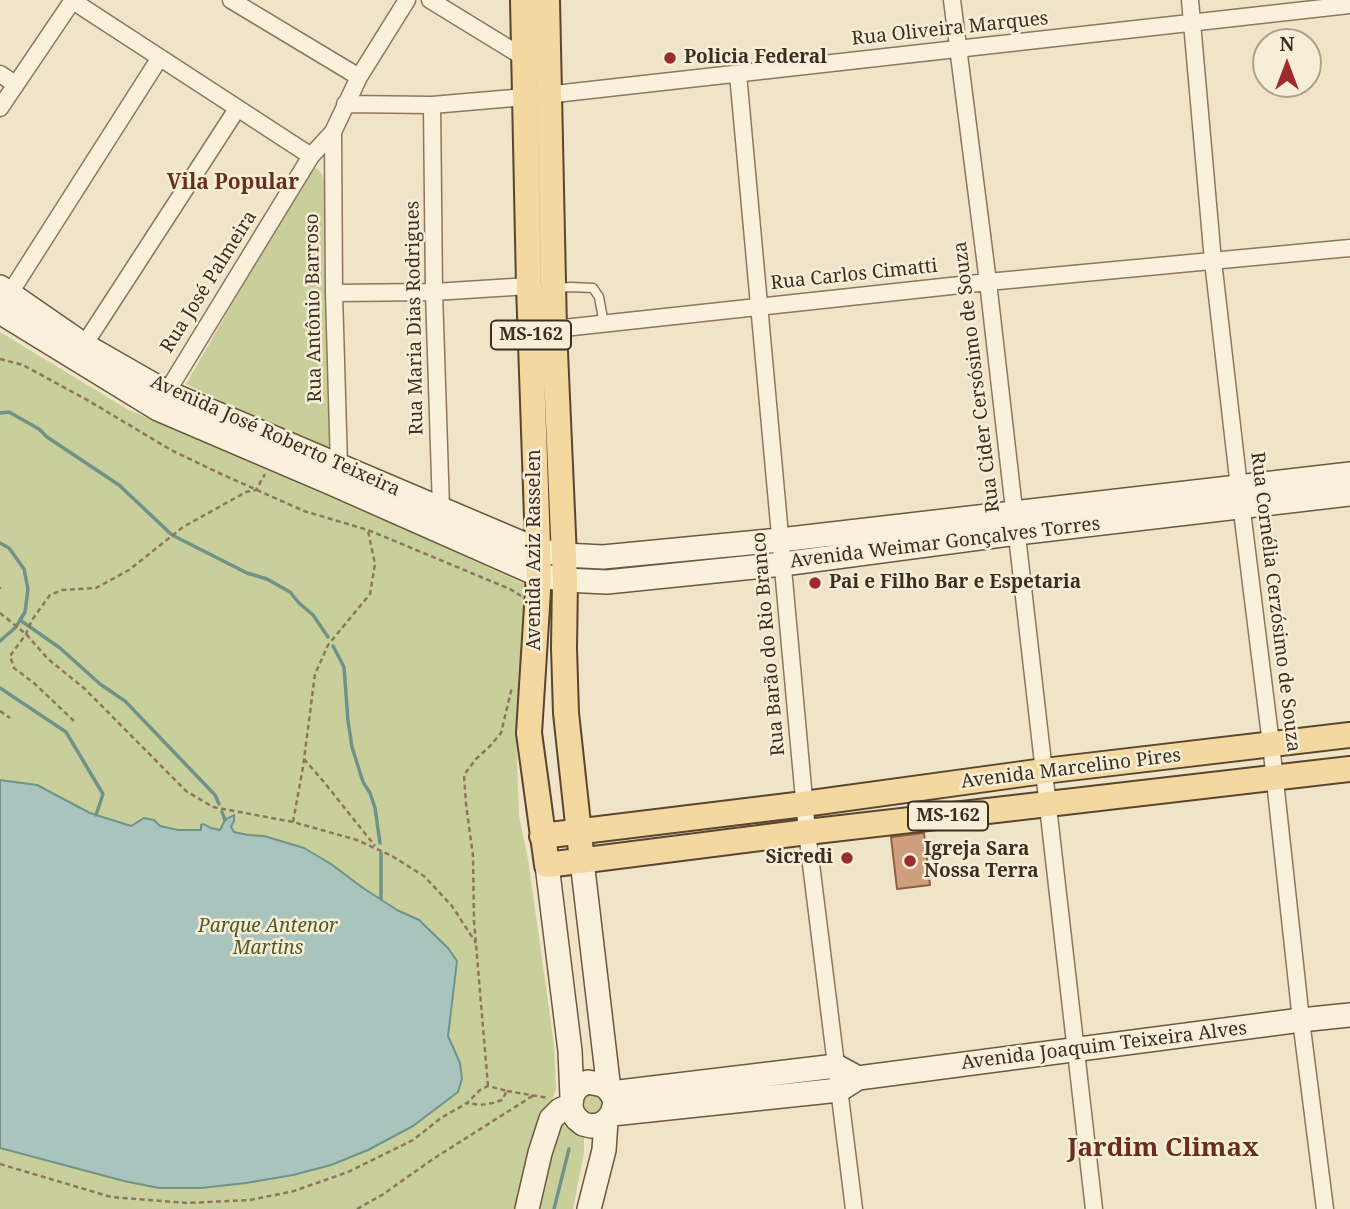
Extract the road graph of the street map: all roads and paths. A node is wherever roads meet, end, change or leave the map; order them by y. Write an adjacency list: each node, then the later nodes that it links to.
1 (73, 0): 13 (street); 17 (street)
2 (232, 0): 16 (street)
3 (407, 0): 16 (street, Rua José Palmeira)
4 (430, 0): 12 (street)
5 (523, 0): 12 (main road, Avenida Aziz Rasselen / MS-162)
6 (547, 0): 18 (main road, Avenida Aziz Rasselen / MS-162)
7 (952, 0): 11 (street, Rua Cider Cersósimo de Souza)
8 (1190, 0): 10 (street, Rua Cornélia Cerzósimo de Souza)
9 (1350, 5): 10 (street, Rua Oliveira Marques)
10 (1193, 23): 11 (street, Rua Oliveira Marques); 26 (street, Rua Cornélia Cerzósimo de Souza)
11 (957, 50): 15 (street, Rua Oliveira Marques); 27 (street, Rua Cider Cersósimo de Souza)
12 (524, 58): 18 (main road, Avenida Aziz Rasselen / MS-162); 18 (street)
13 (159, 59): 22 (street); 31 (street)
14 (0, 74): 17 (street)
15 (738, 74): 18 (street, Rua Oliveira Marques); 32 (street, Rua Barão do Rio Branco)
16 (359, 77): 19 (street, Rua José Palmeira)
17 (15, 84): 21 (street)
18 (540, 90): 20 (street, Rua Oliveira Marques); 28 (main road, Avenida Aziz Rasselen / MS-162)
19 (345, 104): 20 (street, Rua Oliveira Marques); 23 (street, Rua José Palmeira)
20 (432, 105): 29 (street, Rua Maria Dias Rodrigues)
21 (0, 108)
22 (237, 109): 24 (street); 35 (street)
23 (333, 132): 24 (street, Rua José Palmeira); 30 (street, Rua Antônio Barroso)
24 (311, 156): 37 (street, Rua José Palmeira)
25 (1350, 248): 26 (street, Rua Carlos Cimatti)
26 (1213, 261): 27 (street, Rua Carlos Cimatti); 43 (street, Rua Cornélia Cerzósimo de Souza)
27 (988, 282): 32 (street, Rua Carlos Cimatti); 45 (street, Rua Cider Cersósimo de Souza)
28 (541, 287): 29 (street); 33 (lane); 34 (main road, Avenida Aziz Rasselen / MS-162)
29 (434, 292): 30 (street); 44 (street, Rua Maria Dias Rodrigues)
30 (334, 293): 39 (street, Rua Antônio Barroso)
31 (3, 297): 35 (main road, Avenida José Roberto Teixeira); 37 (main road, Avenida José Roberto Teixeira)
32 (759, 307): 33 (street, Rua Carlos Cimatti); 47 (street, Rua Barão do Rio Branco)
33 (604, 324): 34 (street, Rua Carlos Cimatti)
34 (542, 330): 48 (main road, Avenida Aziz Rasselen / MS-162); 49 (main road, Avenida Aziz Rasselen / MS-162)
35 (84, 345): 37 (main road, Avenida José Roberto Teixeira)
36 (0, 359): 41 (path)
37 (162, 400): 38 (main road, Avenida José Roberto Teixeira); 39 (main road, Avenida José Roberto Teixeira)
38 (274, 458): 39 (main road, Avenida José Roberto Teixeira); 41 (path)
39 (335, 474): 44 (main road, Avenida José Roberto Teixeira)
40 (1350, 474): 43 (main road, Avenida Weimar Gonçalves Torres)
41 (256, 489): 46 (path); 54 (path)
42 (1350, 494): 43 (main road, Avenida Weimar Gonçalves Torres)
43 (1240, 497): 45 (main road, Avenida Weimar Gonçalves Torres); 60 (street, Rua Cornélia Cerzósimo de Souza)
44 (439, 519): 49 (main road, Avenida José Roberto Teixeira)
45 (1015, 523): 47 (main road, Avenida Weimar Gonçalves Torres); 50 (main road, Avenida Weimar Gonçalves Torres); 63 (street, Rua Cider Cersósimo de Souza)
46 (368, 530): 52 (path); 61 (path)
47 (780, 540): 48 (main road, Avenida Weimar Gonçalves Torres); 50 (street, Rua Barão do Rio Branco)
48 (564, 555): 49 (main road, Avenida José Roberto Teixeira); 51 (main road, Avenida Aziz Rasselen / MS-162)
49 (539, 562): 51 (main road, Avenida Weimar Gonçalves Torres); 70 (main road, Avenida Aziz Rasselen / MS-162)
50 (783, 564): 51 (main road, Avenida Weimar Gonçalves Torres); 65 (street, Rua Barão do Rio Branco)
51 (565, 580): 68 (main road, Avenida Aziz Rasselen / MS-162)
52 (525, 603)
53 (0, 613): 54 (path)
54 (26, 634): 58 (path); 67 (path)
55 (514, 678): 74 (path)
56 (0, 711): 57 (path)
57 (10, 718)
58 (74, 721)
59 (1350, 735): 60 (main road, Avenida Marcelino Pires / MS-162)
60 (1271, 744): 63 (main road, Avenida Marcelino Pires / MS-162); 64 (street, Rua Cornélia Cerzósimo de Souza)
61 (304, 759): 67 (path); 71 (path)
62 (1350, 769): 64 (main road, Avenida Marcelino Pires / MS-162)
63 (1044, 771): 65 (main road, Avenida Marcelino Pires / MS-162); 66 (street, Rua Cider Cersósimo de Souza)
64 (1275, 778): 66 (main road, Avenida Marcelino Pires / MS-162); 76 (street, Rua Cornélia Cerzósimo de Souza)
65 (804, 804): 68 (main road, Avenida Marcelino Pires / MS-162); 69 (street, Rua Barão do Rio Branco)
66 (1048, 805): 69 (main road, Avenida Marcelino Pires / MS-162); 77 (street, Rua Cider Cersósimo de Souza)
67 (293, 822): 71 (path)
68 (579, 831): 70 (main road, Avenida Marcelino Pires / MS-162); 72 (main road, Avenida Aziz Rasselen / MS-162)
69 (807, 832): 72 (main road, Avenida Marcelino Pires / MS-162); 78 (street, Rua Barão do Rio Branco)
70 (542, 836): 73 (main road, Avenida Aziz Rasselen / MS-162)
71 (377, 849): 74 (path)
72 (582, 861): 73 (main road, Avenida Marcelino Pires / MS-162); 87 (main road, Avenida Aziz Rasselen)
73 (547, 865): 85 (main road, Avenida Aziz Rasselen)
74 (477, 944): 81 (path)
75 (1350, 1015): 76 (main road, Avenida Joaquim Teixeira Alves)
76 (1301, 1020): 77 (main road, Avenida Joaquim Teixeira Alves); 94 (street, Rua Cornélia Cerzósimo de Souza)
77 (1075, 1049): 80 (main road, Avenida Joaquim Teixeira Alves); 93 (street, Rua Cider Cersósimo de Souza)
78 (836, 1066): 79 (main road); 80 (main road)
79 (810, 1069): 83 (main road); 87 (main road)
80 (848, 1084): 83 (main road, Avenida Joaquim Teixeira Alves); 92 (street)
81 (488, 1086): 82 (path); 86 (path)
82 (507, 1091): 84 (path); 86 (path)
83 (813, 1092): 87 (main road, Avenida Joaquim Teixeira Alves)
84 (534, 1096): 85 (path); 89 (path)
85 (571, 1101): 87 (main road); 87 (main road); 90 (main road)
86 (467, 1104): 88 (path)
87 (610, 1104): 91 (main road, Avenida Aziz Rasselen)
88 (0, 1164)
89 (358, 1209)
90 (527, 1209)
91 (589, 1209)
92 (854, 1209)
93 (1094, 1209)
94 (1325, 1209)

